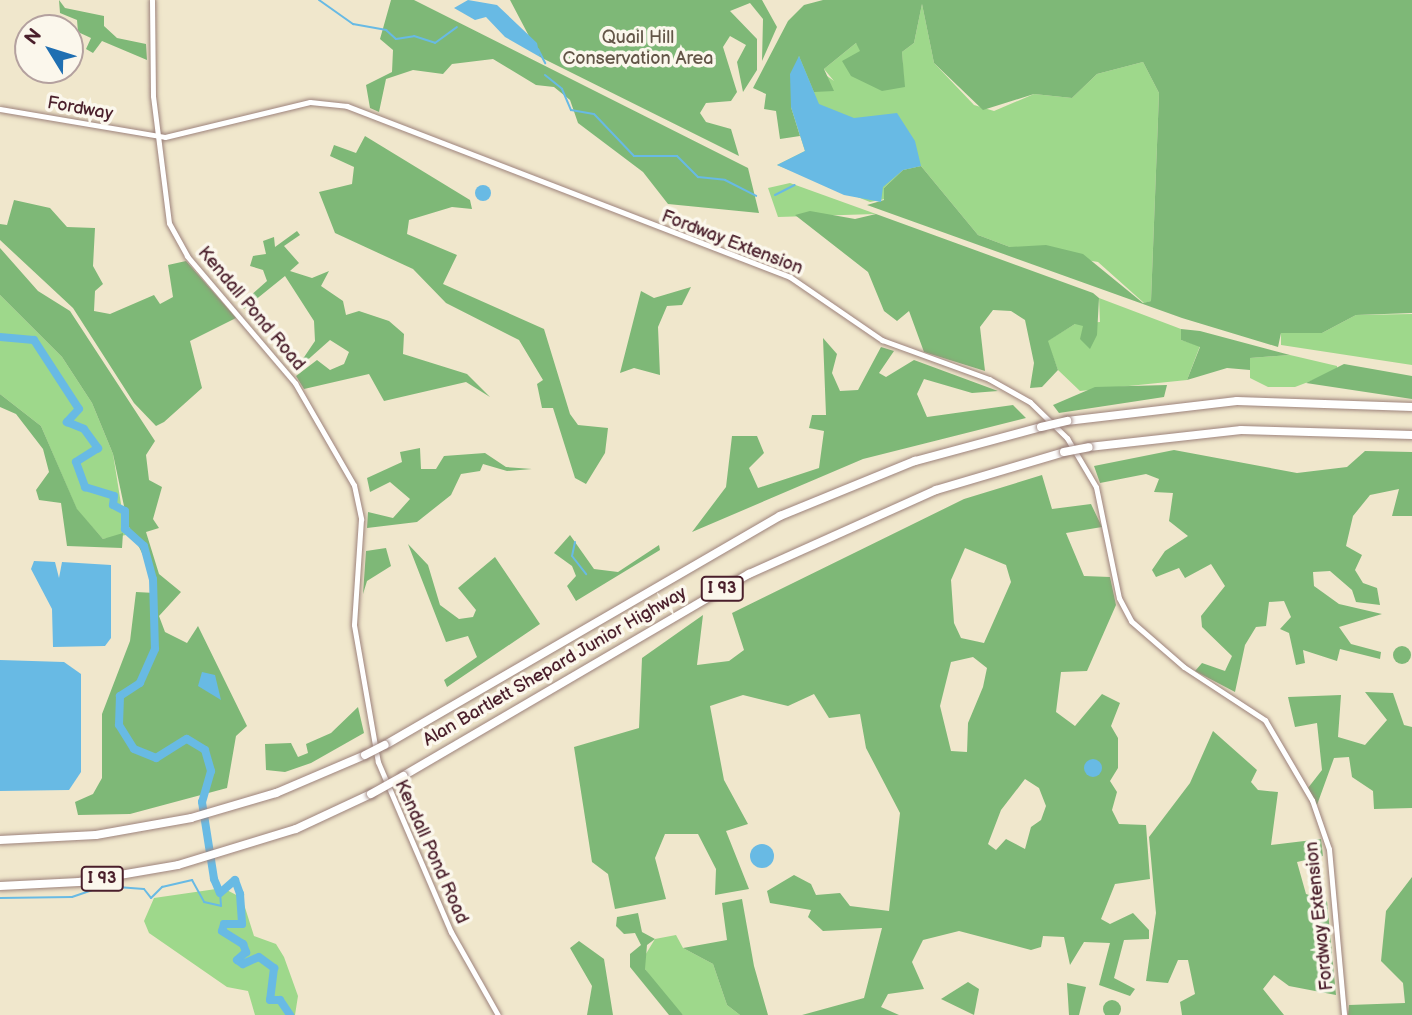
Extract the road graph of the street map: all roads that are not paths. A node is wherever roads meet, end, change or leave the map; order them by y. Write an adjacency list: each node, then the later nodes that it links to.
1 (152, 0): 3 (street, Kendall Pond Road)
2 (0, 109): 3 (street, Fordway)
3 (156, 136): 8 (street, Kendall Pond Road); 9 (street, Fordway Extension)
4 (1412, 407): 6 (highway, Alan Bartlett Shepard Junior Highway / I 93, bridge)
5 (1412, 435): 7 (highway, Alan Bartlett Shepard Junior Highway / I 93, bridge)
6 (0, 840)
7 (0, 886)
8 (498, 1015)
9 (1344, 1015)

